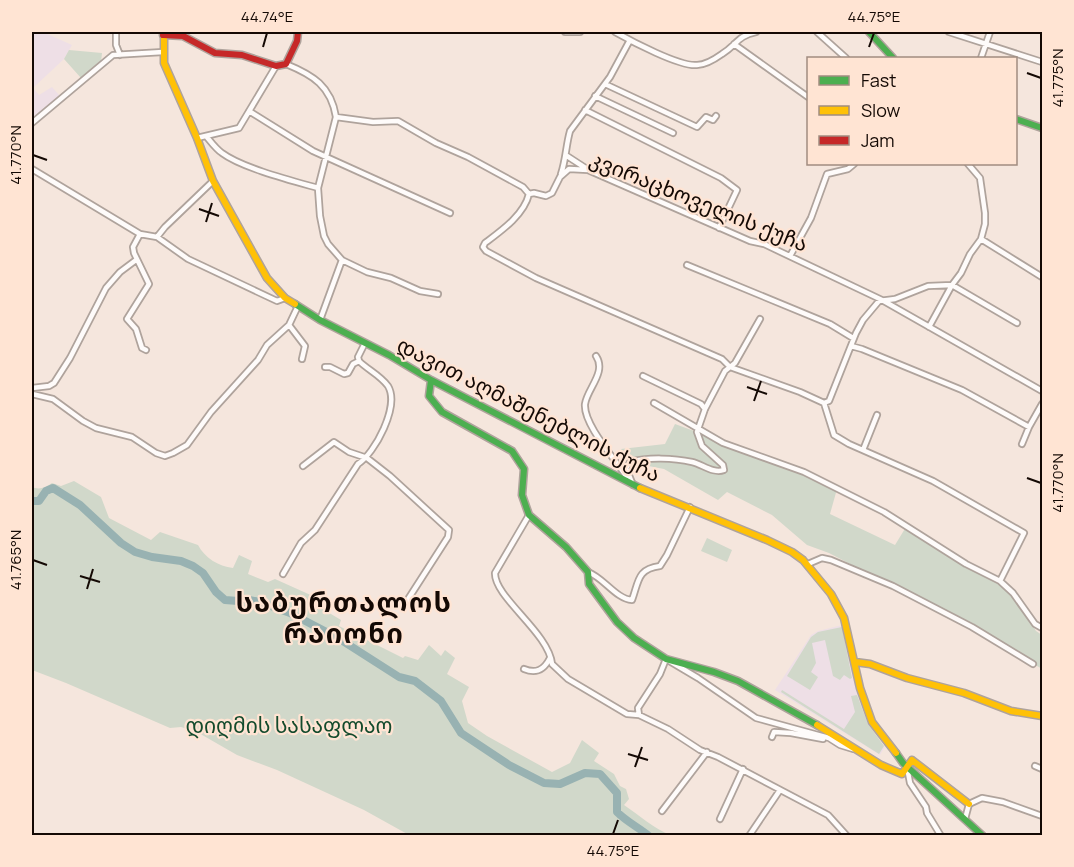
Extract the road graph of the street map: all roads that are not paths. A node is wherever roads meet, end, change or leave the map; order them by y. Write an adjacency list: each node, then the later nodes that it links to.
1 (116, 32): 16 (street)
2 (298, 32): 21 (street)
3 (566, 32): 4 (street)
4 (580, 32)
5 (615, 32): 12 (street)
6 (756, 32): 13 (street)
7 (818, 32): 17 (street)
8 (869, 32): 18 (street)
9 (949, 32): 14 (street)
10 (990, 32): 14 (street)
11 (163, 33): 15 (street, დავით აღმაშენებლის ქუჩა); 22 (street)
12 (630, 40): 13 (street); 23 (street)
13 (734, 44): 25 (street)
14 (986, 44): 19 (street); 20 (street)
15 (163, 52): 16 (street); 35 (street, დავით აღმაშენებლის ქუჩა)
16 (120, 55): 31 (street)
17 (845, 57)
18 (891, 57)
19 (981, 57)
20 (1042, 62)
21 (286, 64): 22 (street); 29 (street)
22 (276, 66): 27 (street)
23 (604, 84): 24 (street); 28 (street)
24 (595, 96): 26 (street); 33 (street)
25 (807, 96)
26 (585, 110): 37 (street); 47 (street)
27 (249, 111): 34 (street); 36 (street)
28 (716, 116)
29 (336, 117): 36 (street); 45 (street)
30 (1017, 119): 32 (street)
31 (32, 123)
32 (1042, 128)
33 (673, 133)
34 (206, 136): 35 (street); 44 (street)
35 (197, 138): 43 (street, დავით აღმაშენებლის ქუჩა)
36 (326, 156): 44 (street); 46 (street)
37 (567, 156): 41 (street); 42 (street)
38 (853, 165): 51 (street)
39 (969, 165): 50 (street)
40 (32, 169): 48 (street)
41 (588, 170): 42 (street, კვირაცხოველის ქუჩა); 47 (street, კვირაცხოველის ქუჩა)
42 (560, 177): 45 (street, კვირაცხოველის ქუჩა)
43 (213, 181): 49 (street); 58 (street, დავით აღმაშენებლის ქუჩა)
44 (318, 188): 53 (street)
45 (529, 194): 74 (street)
46 (450, 213)
47 (719, 228): 51 (street, კვირაცხოველის ქუჩა)
48 (140, 234): 49 (street); 52 (street)
49 (157, 237): 58 (street)
50 (981, 239): 55 (street); 56 (street)
51 (790, 256): 59 (street, კვირაცხოველის ქუჩა)
52 (136, 260): 69 (street); 77 (street)
53 (342, 260): 57 (street); 62 (street)
54 (687, 265): 66 (street)
55 (1042, 278)
56 (951, 285): 59 (street); 63 (street); 65 (street)
57 (438, 294)
58 (285, 298): 60 (street, დავით აღმაშენებლის ქუჩა)
59 (882, 300): 65 (street, კვირაცხოველის ქუჩა); 66 (street)
60 (298, 306): 62 (street, დავით აღმაშენებლის ქუჩა); 64 (street)
61 (760, 319): 74 (street)
62 (320, 320): 67 (street, დავით აღმაშენებლის ქუჩა)
63 (1017, 323)
64 (289, 325): 71 (street); 79 (street)
65 (929, 327): 78 (street, კვირაცხოველის ქუჩა)
66 (853, 338): 68 (street)
67 (365, 343): 72 (street); 76 (street, დავით აღმაშენებლის ქუჩა)
68 (851, 346): 81 (street); 85 (street)
69 (146, 350)
70 (596, 357): 91 (street)
71 (302, 358)
72 (359, 361): 73 (street); 89 (street)
73 (325, 367)
74 (730, 367): 81 (street); 83 (street)
75 (643, 376): 83 (street)
76 (431, 380): 91 (street, დავით აღმაშენებლის ქუჩა); 93 (street)
77 (32, 388)
78 (1042, 391)
79 (32, 394)
80 (654, 403): 86 (street)
81 (824, 403): 88 (street)
82 (1042, 404): 85 (street)
83 (705, 409): 86 (street)
84 (877, 415): 88 (street)
85 (1029, 427): 87 (street)
86 (698, 428): 91 (street); 97 (street)
87 (1022, 444)
88 (863, 450): 97 (street)
89 (367, 458): 90 (street); 96 (street); 98 (street)
90 (303, 465)
91 (633, 485): 92 (street, დავით აღმაშენებლის ქუჩა)
92 (690, 507): 94 (street, დავით აღმაშენებლის ქუჩა); 95 (street)
93 (529, 515): 95 (street); 100 (street)
94 (808, 564): 102 (street, დავით აღმაშენებლის ქუჩა); 103 (street)
95 (588, 572): 101 (street)
96 (283, 574)
97 (1000, 581): 99 (street)
98 (403, 607)
99 (1042, 628)
100 (551, 656): 104 (street); 105 (street)
101 (666, 659): 105 (street); 108 (street); 109 (street)
102 (855, 663): 106 (street); 112 (street, დავით აღმაშენებლის ქუჩა)
103 (1033, 664)
104 (524, 669)
105 (639, 715): 110 (street)
106 (1042, 716)
107 (772, 737): 108 (street)
108 (840, 745): 109 (street)
109 (860, 751): 112 (street)
110 (707, 752): 113 (street); 117 (street)
111 (1035, 766): 114 (street)
112 (907, 767): 116 (street); 120 (street, დავით აღმაშენებლის ქუჩა); 123 (street)
113 (743, 769): 115 (street); 119 (street)
114 (1042, 769)
115 (780, 790): 121 (street); 122 (street)
116 (969, 804): 118 (street); 120 (street)
117 (662, 811)
118 (1042, 816)
119 (720, 819)
120 (965, 819): 124 (street, დავით აღმაშენებლის ქუჩა)
121 (749, 836)
122 (848, 836)
123 (941, 836)
124 (983, 836)

